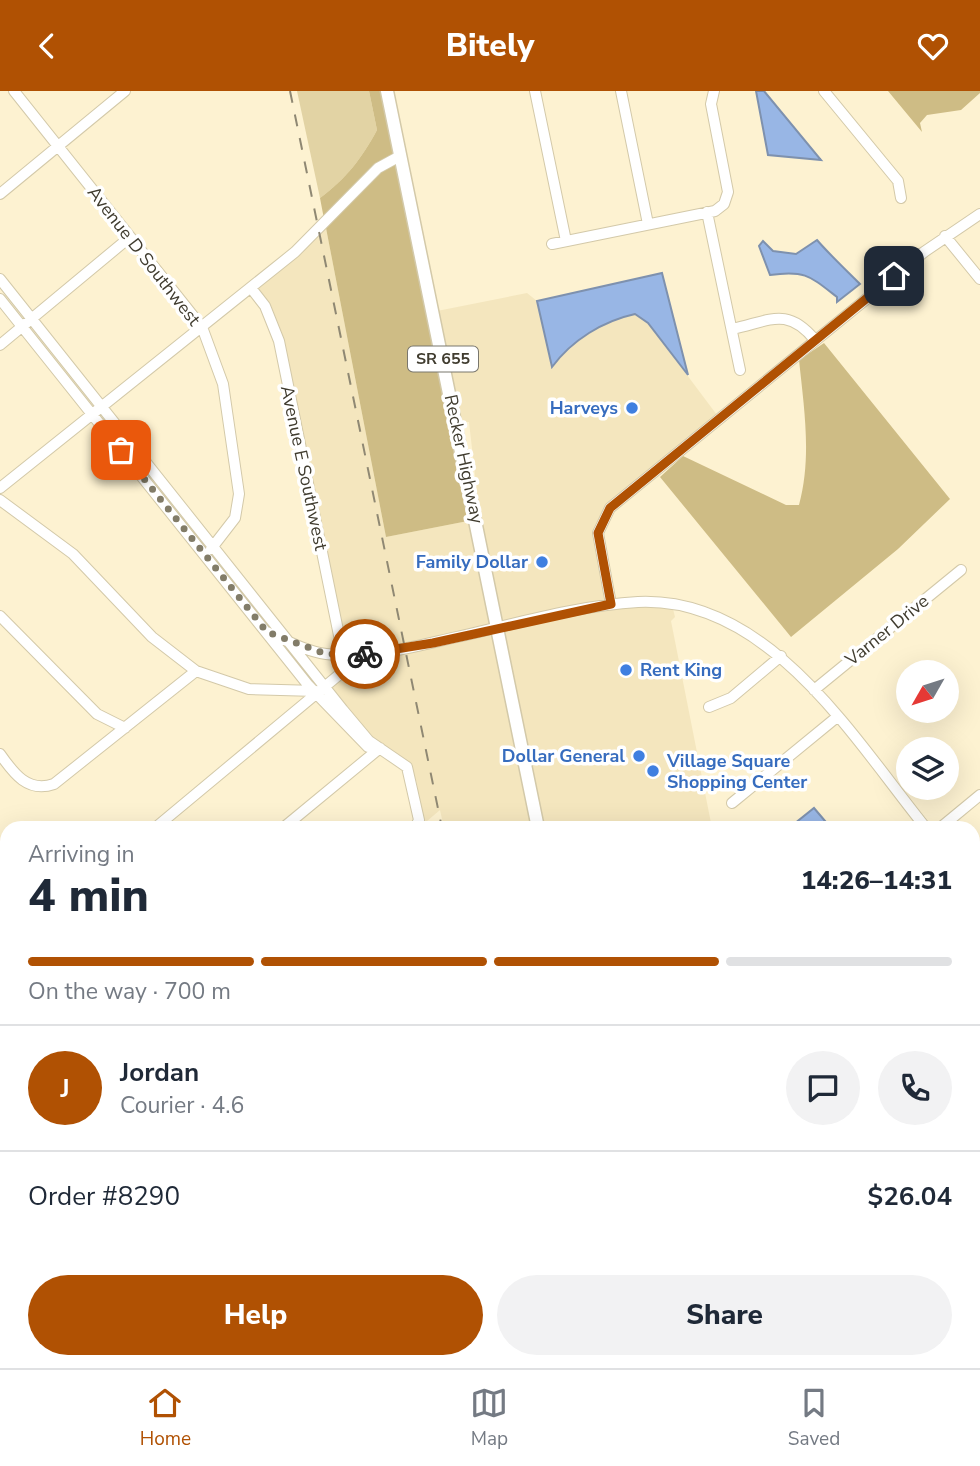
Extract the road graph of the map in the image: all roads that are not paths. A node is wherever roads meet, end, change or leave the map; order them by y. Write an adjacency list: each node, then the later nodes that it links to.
1 (14, 91): 8 (street, Avenue D Southwest)
2 (125, 91): 8 (street)
3 (387, 91): 9 (main road, Recker Highway / SR 655)
4 (535, 91): 17 (street)
5 (621, 91): 14 (street)
6 (714, 91): 12 (street)
7 (824, 91): 11 (street)
8 (58, 146): 10 (street); 16 (street, Avenue D Southwest)
9 (400, 156): 21 (street); 39 (main road, Recker Highway / SR 655)
10 (0, 194)
11 (901, 198)
12 (707, 212): 14 (street); 26 (street)
13 (980, 214): 15 (street)
14 (648, 224): 17 (street)
15 (945, 236): 20 (street); 27 (street)
16 (130, 237): 23 (street); 25 (street, Avenue D Southwest)
17 (566, 241): 18 (street)
18 (552, 244)
19 (0, 279): 23 (street)
20 (980, 279)
21 (251, 288): 25 (street); 43 (street, Avenue E Southwest)
22 (0, 299): 24 (street)
23 (32, 319): 24 (street); 30 (street)
24 (22, 327): 28 (street); 31 (street)
25 (202, 327): 30 (street); 34 (street, Avenue D Southwest)
26 (732, 329): 27 (street); 29 (street)
27 (815, 340): 37 (street)
28 (0, 345)
29 (740, 370)
30 (102, 408): 31 (street); 34 (street)
31 (92, 415): 32 (street); 35 (street)
32 (0, 488)
33 (0, 500): 45 (street)
34 (214, 546): 35 (street, Avenue D Southwest); 41 (street)
35 (204, 555): 40 (street)
36 (961, 570): 47 (street, Varner Drive)
37 (611, 604): 39 (street); 44 (street)
38 (0, 616): 50 (street)
39 (498, 628): 42 (street); 58 (main road, Recker Highway / SR 655)
40 (267, 632): 41 (street); 46 (street)
41 (290, 642): 43 (street); 46 (street)
42 (364, 654): 43 (street); 46 (street)
43 (343, 655)
44 (781, 656): 47 (street); 48 (street)
45 (196, 671): 46 (street); 50 (street)
46 (320, 689): 51 (street); 55 (street)
47 (814, 690): 49 (street)
48 (709, 707)
49 (837, 717): 54 (street); 59 (street)
50 (125, 728): 52 (street)
51 (378, 750): 56 (street); 57 (street)
52 (0, 754)
53 (980, 795): 60 (street)
54 (732, 803)
55 (163, 821)
56 (292, 821)
57 (413, 821)
58 (537, 821)
59 (920, 821)
60 (948, 821)

